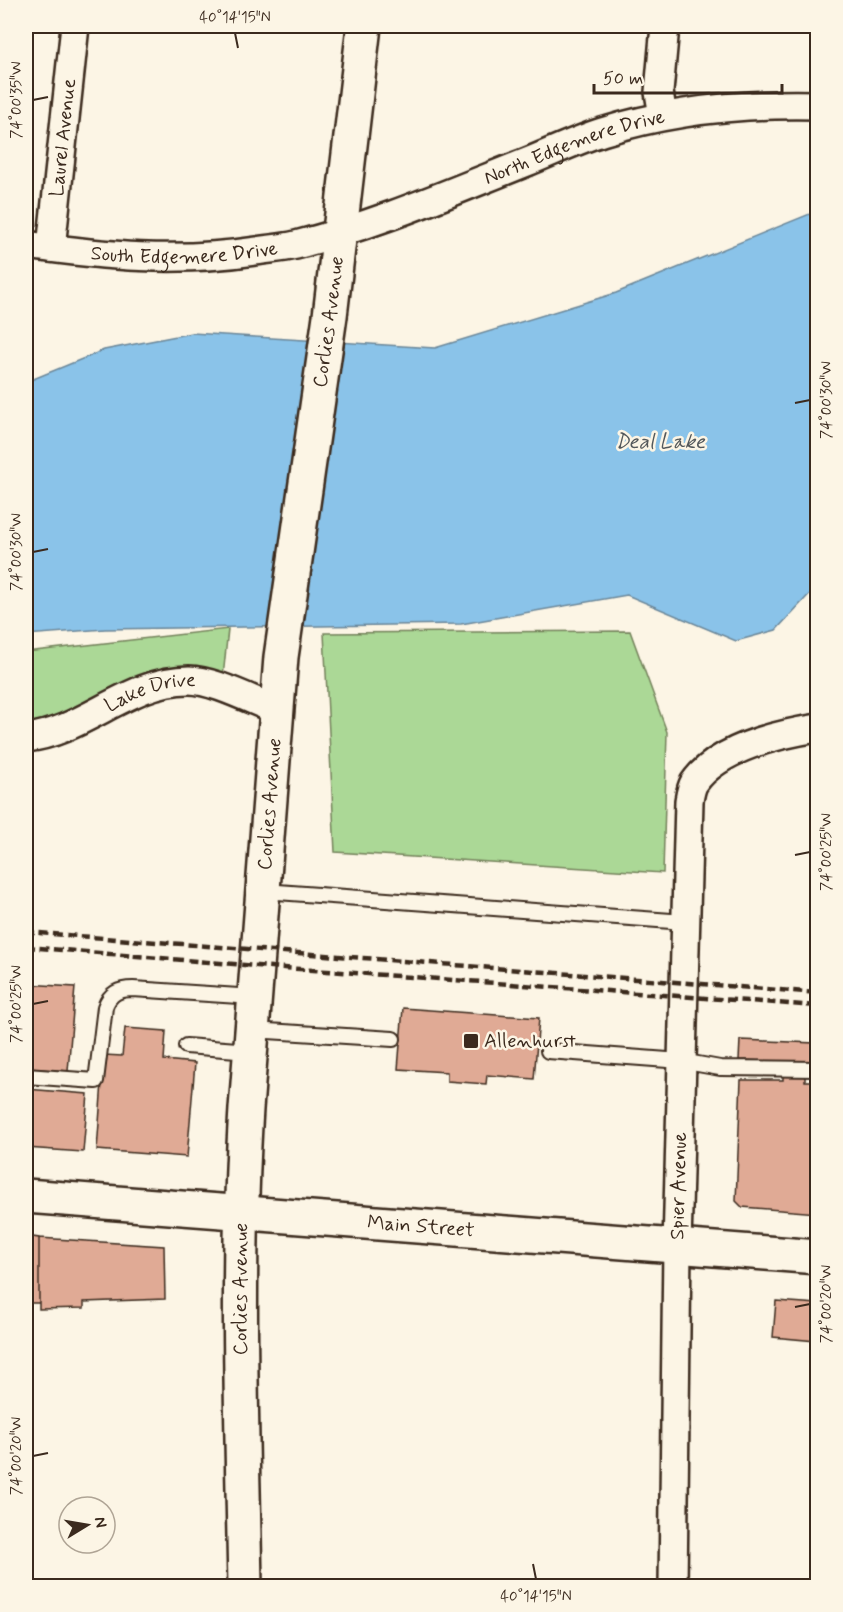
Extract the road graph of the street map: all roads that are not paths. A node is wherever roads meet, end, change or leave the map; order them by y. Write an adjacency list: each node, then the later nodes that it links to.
1 (75, 26): 7 (street, Laurel Avenue)
2 (364, 26): 6 (street, Corlies Avenue)
3 (665, 26): 5 (street)
4 (818, 105): 5 (street, North Edgemere Drive)
5 (663, 116): 6 (street, North Edgemere Drive)
6 (340, 232): 7 (street, South Edgemere Drive); 8 (street, Corlies Avenue)
7 (38, 247)
8 (277, 710): 10 (street, Lake Drive); 11 (street, Corlies Avenue)
9 (818, 728): 12 (street, Spier Avenue)
10 (26, 738)
11 (264, 891): 12 (lane); 13 (street, Corlies Avenue)
12 (685, 922): 18 (street, Spier Avenue)
13 (255, 997): 15 (street, Corlies Avenue); 20 (lane)
14 (393, 1039): 15 (lane)
15 (251, 1041): 16 (lane); 22 (street, Corlies Avenue)
16 (186, 1046)
17 (548, 1051): 18 (lane)
18 (681, 1061): 19 (lane); 23 (street, Spier Avenue)
19 (818, 1070)
20 (26, 1076)
21 (26, 1196): 22 (street, Main Street)
22 (242, 1212): 23 (street, Main Street); 25 (street, Corlies Avenue)
23 (677, 1246): 24 (street, Main Street); 26 (street, Spier Avenue)
24 (818, 1257)
25 (245, 1587)
26 (673, 1587)

